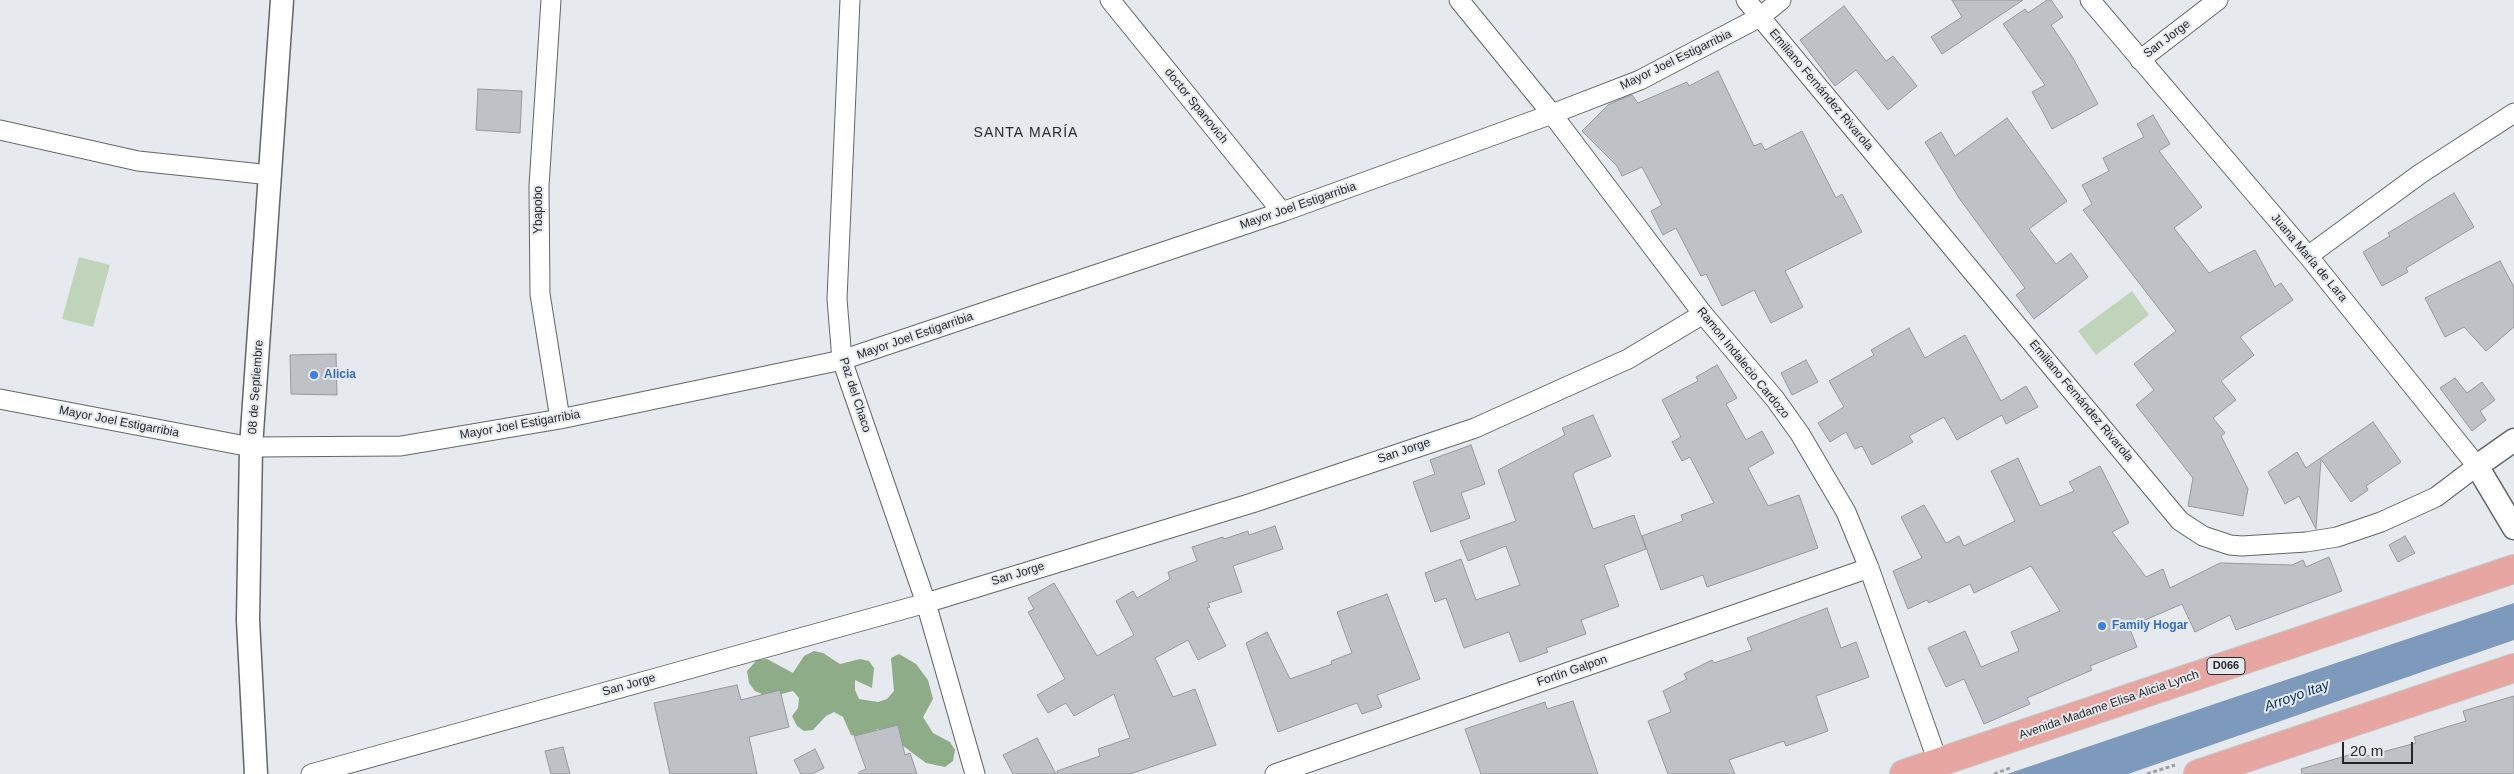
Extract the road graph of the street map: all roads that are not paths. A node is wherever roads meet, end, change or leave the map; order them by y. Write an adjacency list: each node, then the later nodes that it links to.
1 (282, 0): 15 (street, 08 de Septiembre)
2 (551, 0): 21 (street, Ybapobo)
3 (850, 0): 19 (street, Paz del Chaco)
4 (1110, 0): 16 (street, doctor Spanovich)
5 (1459, 0): 13 (street, Ramon Indalecio Cardozo)
6 (1746, 0): 10 (street, Emiliano Fernández Rivarola)
7 (1781, 0): 10 (street, Mayor Joel Estigarribia)
8 (2090, 0): 11 (street, Juana María de Lara)
9 (2218, 0): 11 (street, San Jorge)
10 (1760, 17): 13 (street, Mayor Joel Estigarribia); 24 (street, Emiliano Fernández Rivarola)
11 (2140, 60): 17 (street, Juana María de Lara)
12 (2514, 113): 17 (street)
13 (1552, 114): 16 (street, Mayor Joel Estigarribia); 18 (street, Ramon Indalecio Cardozo)
14 (0, 130): 15 (street)
15 (272, 174): 23 (street, 08 de Septiembre)
16 (1282, 212): 19 (street, Mayor Joel Estigarribia)
17 (2308, 256): 24 (street, Juana María de Lara)
18 (1703, 314): 26 (street, Ramon Indalecio Cardozo); 28 (street, San Jorge)
19 (842, 360): 21 (street, Mayor Joel Estigarribia); 28 (street, Paz del Chaco)
20 (0, 399): 23 (street, Mayor Joel Estigarribia)
21 (560, 419): 23 (street, Mayor Joel Estigarribia)
22 (2514, 440): 24 (street, Emiliano Fernández Rivarola)
23 (251, 447): 31 (street, 08 de Septiembre)
24 (2477, 466): 25 (street, Juana María de Lara)
25 (2514, 528)
26 (1869, 568): 30 (street, Ramon Indalecio Cardozo); 34 (street, Fortín Galpon)
27 (2514, 569): 30 (highway, Avenida Madame Elisa Alicia Lynch / D066)
28 (926, 603): 32 (street, San Jorge); 33 (street, Paz del Chaco)
29 (2514, 668): 36 (highway)
30 (1940, 768): 35 (highway, Avenida Madame Elisa Alicia Lynch / D066)
31 (256, 774)
32 (311, 774)
33 (975, 774)
34 (1275, 774)
35 (1904, 774)
36 (2198, 774)

